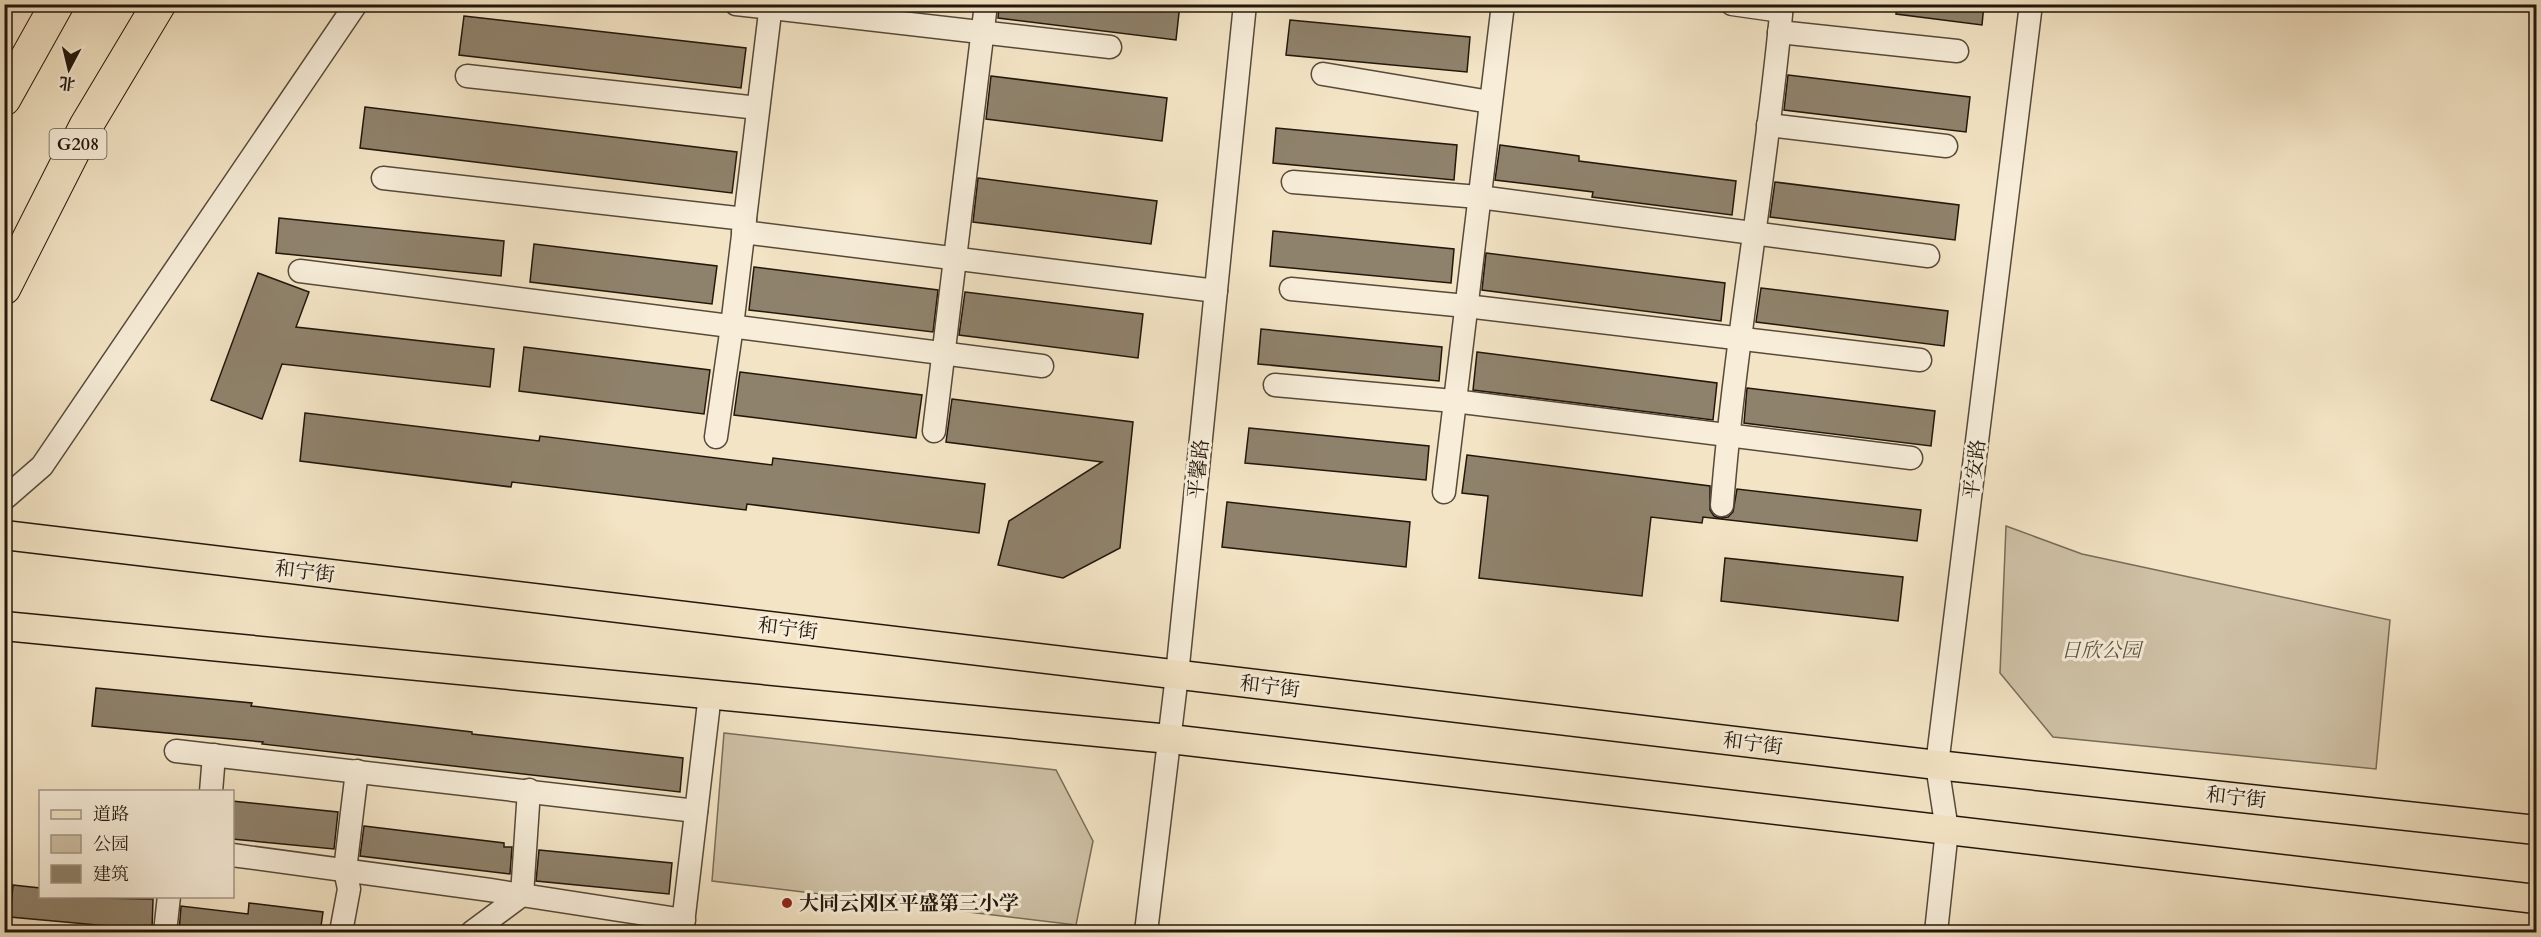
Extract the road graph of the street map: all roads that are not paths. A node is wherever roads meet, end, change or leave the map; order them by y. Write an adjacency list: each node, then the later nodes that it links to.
1 (57, 4): 17 (highway)
2 (159, 4): 30 (highway, G208)
3 (356, 4): 46 (street)
4 (736, 4): 10 (street)
5 (986, 4): 12 (street)
6 (1245, 4): 32 (street, 平馨路)
7 (1503, 4): 18 (street)
8 (1732, 4): 11 (street)
9 (2031, 4): 55 (street, 平安路)
10 (770, 6): 12 (street); 19 (street)
11 (1781, 16): 14 (street); 20 (street)
12 (983, 31): 13 (street); 28 (street)
13 (1110, 47)
14 (1957, 51)
15 (1323, 74): 18 (street)
16 (467, 76): 19 (street)
17 (4, 99)
18 (1490, 102): 24 (street)
19 (758, 108): 25 (street)
20 (1768, 126): 21 (street); 26 (street)
21 (1946, 146)
22 (383, 178): 25 (street)
23 (1293, 182): 24 (street)
24 (1479, 197): 26 (street); 33 (street)
25 (744, 226): 28 (street); 34 (street)
26 (1755, 233): 27 (street); 35 (street)
27 (1928, 256)
28 (954, 259): 32 (street); 36 (street)
29 (300, 271): 34 (street)
30 (4, 288)
31 (1291, 289): 33 (street)
32 (1216, 291): 50 (street, 平馨路)
33 (1466, 306): 35 (street); 40 (street)
34 (732, 326): 36 (street); 43 (street)
35 (1741, 339): 37 (street); 42 (street)
36 (943, 353): 38 (street); 41 (street)
37 (1920, 360)
38 (1042, 366)
39 (1275, 385): 40 (street)
40 (1454, 401): 42 (street); 45 (street)
41 (934, 431)
42 (1728, 436): 44 (street); 47 (street)
43 (716, 437)
44 (1911, 458)
45 (1443, 492)
46 (4, 499)
47 (1722, 505)
48 (4, 535): 50 (main road, 和宁街)
49 (4, 626): 51 (main road)
50 (1177, 675): 52 (street, 平馨路); 55 (main road, 和宁街)
51 (710, 694): 52 (main road); 59 (street)
52 (1170, 739): 60 (main road); 71 (street, 平馨路)
53 (176, 751): 54 (street)
54 (214, 755): 56 (street); 57 (street)
55 (1937, 765): 60 (street, 平安路); 61 (main road, 和宁街)
56 (357, 771): 58 (street); 63 (street)
57 (211, 790)
58 (529, 790): 59 (street); 64 (street)
59 (696, 811): 67 (street)
60 (1947, 830): 66 (main road); 72 (street, 平安路)
61 (2536, 830)
62 (234, 855): 63 (street)
63 (345, 870): 64 (street); 70 (street)
64 (522, 895): 67 (street); 68 (street)
65 (169, 898): 69 (street)
66 (2536, 899)
67 (683, 926)
68 (478, 930)
69 (165, 933)
70 (341, 933)
71 (1146, 933)
72 (1936, 933)

